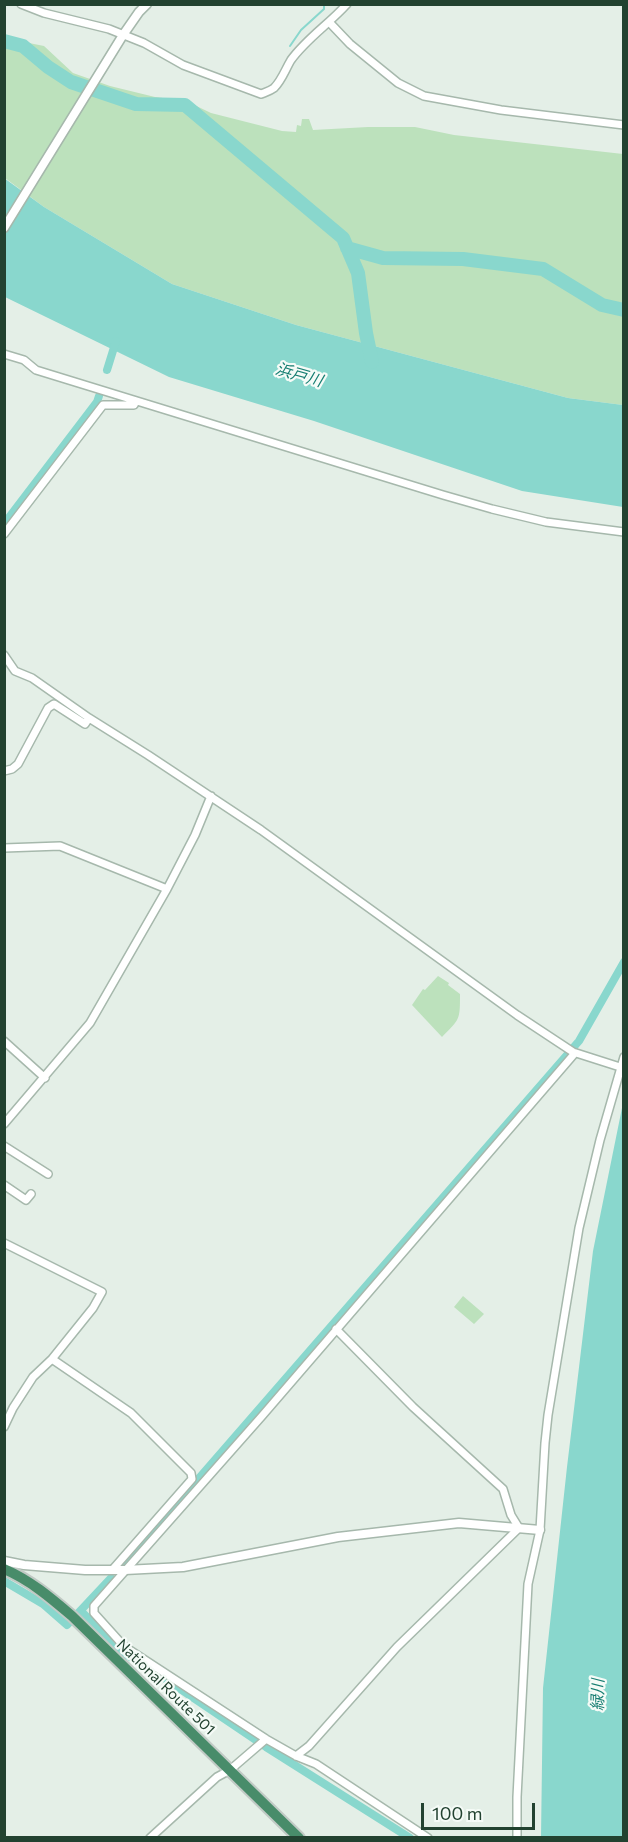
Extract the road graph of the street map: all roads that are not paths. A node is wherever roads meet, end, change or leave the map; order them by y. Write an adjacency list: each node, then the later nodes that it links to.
1 (21, 4): 5 (street)
2 (147, 4): 5 (street)
3 (347, 4): 4 (street)
4 (330, 23): 5 (street); 6 (street)
5 (123, 35): 7 (street)
6 (624, 125)
7 (4, 228)
8 (4, 354): 9 (street)
9 (136, 400): 10 (street); 11 (street)
10 (624, 532)
11 (4, 534)
12 (4, 655): 13 (street)
13 (89, 718): 14 (street); 15 (street)
14 (4, 771)
15 (211, 796): 17 (street); 19 (street)
16 (4, 848): 17 (street)
17 (167, 889): 22 (street)
18 (4, 1041): 22 (street)
19 (571, 1051): 21 (street); 29 (street)
20 (624, 1057): 21 (street)
21 (620, 1067): 33 (street)
22 (45, 1078): 23 (street)
23 (4, 1124)
24 (4, 1146): 25 (street)
25 (48, 1174)
26 (4, 1185): 27 (street)
27 (31, 1194)
28 (4, 1244): 30 (street)
29 (336, 1329): 32 (street); 37 (street)
30 (51, 1359): 31 (street); 36 (street)
31 (4, 1427)
32 (519, 1528): 33 (street); 37 (street); 39 (street)
33 (540, 1530): 44 (street)
34 (4, 1561): 36 (street)
35 (4, 1569): 40 (highway, National Route 501)
36 (113, 1569): 37 (street)
37 (125, 1570): 38 (street)
38 (263, 1742): 39 (street); 40 (street)
39 (296, 1756): 43 (street)
40 (230, 1770): 41 (street); 42 (highway, National Route 501)
41 (150, 1838)
42 (299, 1838)
43 (428, 1838)
44 (517, 1838)

